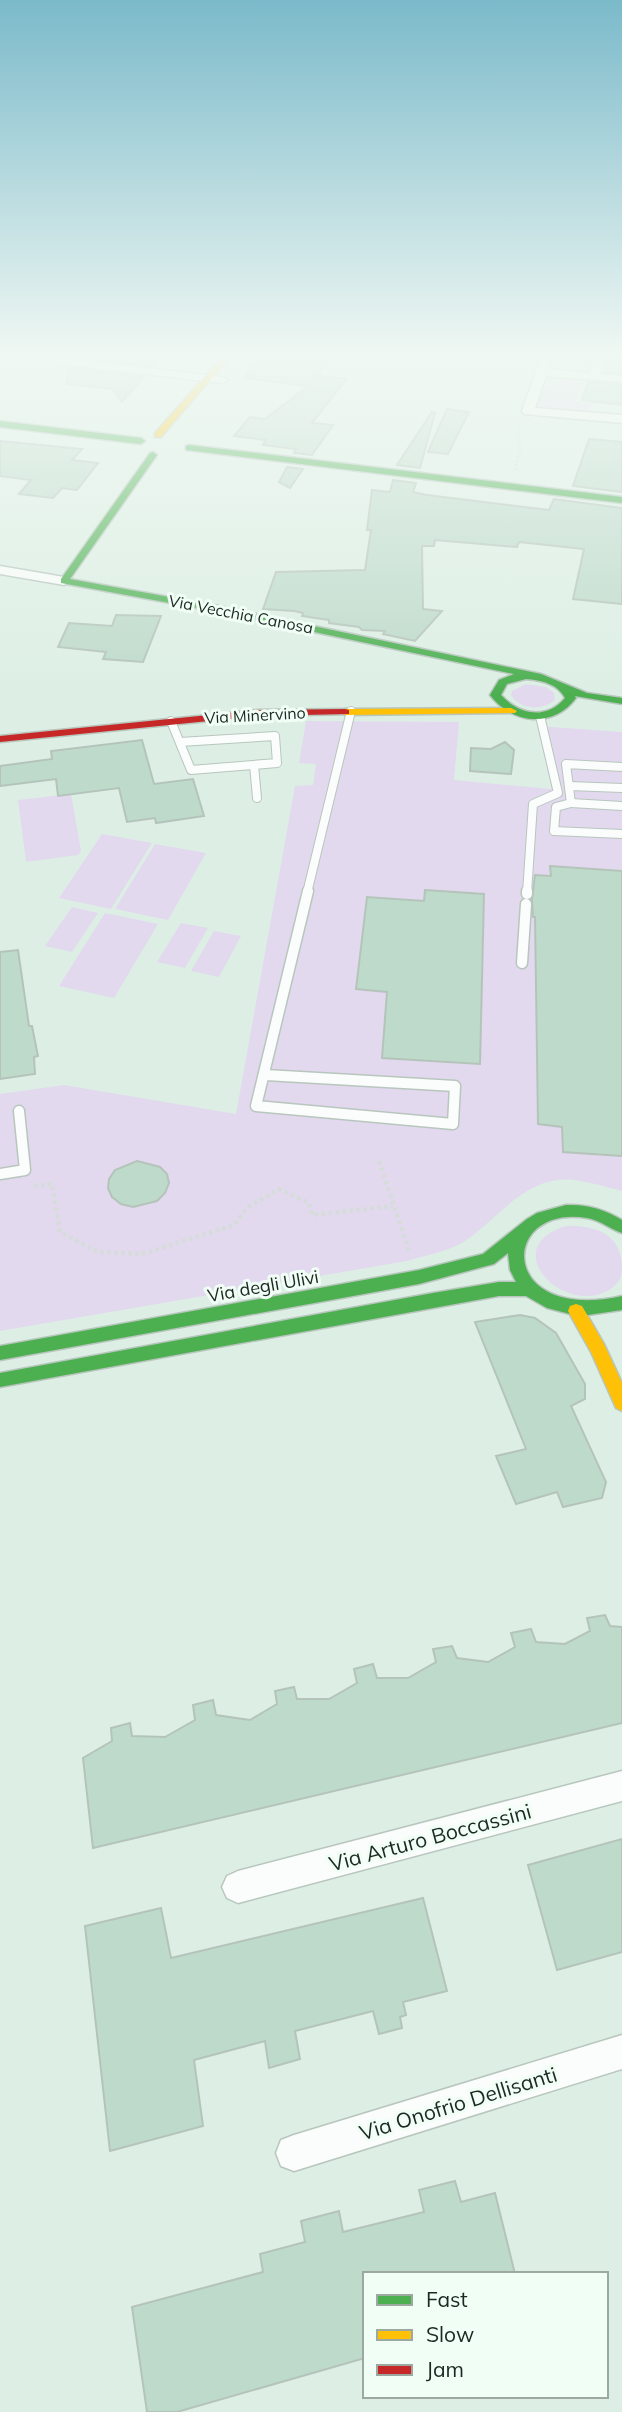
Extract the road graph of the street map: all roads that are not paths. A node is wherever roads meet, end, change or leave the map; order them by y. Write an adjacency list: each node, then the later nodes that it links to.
1 (143, 470): 5 (main road)
2 (378, 470): 3 (main road)
3 (622, 500)
4 (0, 570): 5 (street, Via Vecchia Canosa)
5 (64, 581): 6 (main road, Via Vecchia Canosa)
6 (481, 665): 7 (main road, Via Vecchia Canosa); 8 (main road, Via Vecchia Canosa)
7 (541, 677): 8 (main road); 9 (main road, Via Vecchia Canosa)
8 (499, 686): 10 (main road); 14 (main road, Via Vecchia Canosa)
9 (565, 687): 11 (main road, Via Vecchia Canosa); 12 (main road)
10 (442, 695)
11 (622, 701)
12 (565, 709): 15 (main road); 16 (main road)
13 (351, 711): 14 (main road, Via Minervino); 17 (main road, Via Minervino); 31 (lane)
14 (511, 711): 16 (main road, Via Minervino)
15 (622, 714)
16 (540, 716): 28 (lane)
17 (171, 721): 18 (main road, Via Minervino); 19 (lane)
18 (0, 739)
19 (180, 742): 20 (lane); 20 (lane)
20 (254, 765): 24 (lane)
21 (622, 767): 22 (lane)
22 (569, 786): 23 (lane); 25 (lane)
23 (622, 788)
24 (257, 798)
25 (570, 803): 26 (lane); 27 (lane)
26 (622, 806)
27 (622, 834)
28 (527, 894)
29 (526, 904): 30 (lane)
30 (522, 962)
31 (266, 1075): 31 (lane)
32 (19, 1111): 33 (lane)
33 (0, 1174)
34 (617, 1222): 35 (main road, Via degli Ulivi)
35 (522, 1233): 36 (main road); 39 (main road, Via degli Ulivi)
36 (531, 1289): 38 (main road); 40 (main road)
37 (622, 1303): 38 (main road)
38 (576, 1311): 41 (main road)
39 (0, 1353)
40 (0, 1380)
41 (622, 1403)
42 (622, 1786): 43 (street, Via Arturo Boccassini)
43 (238, 1887)
44 (622, 2052): 45 (street, Via Onofrio Dellisanti)
45 (294, 2153)

